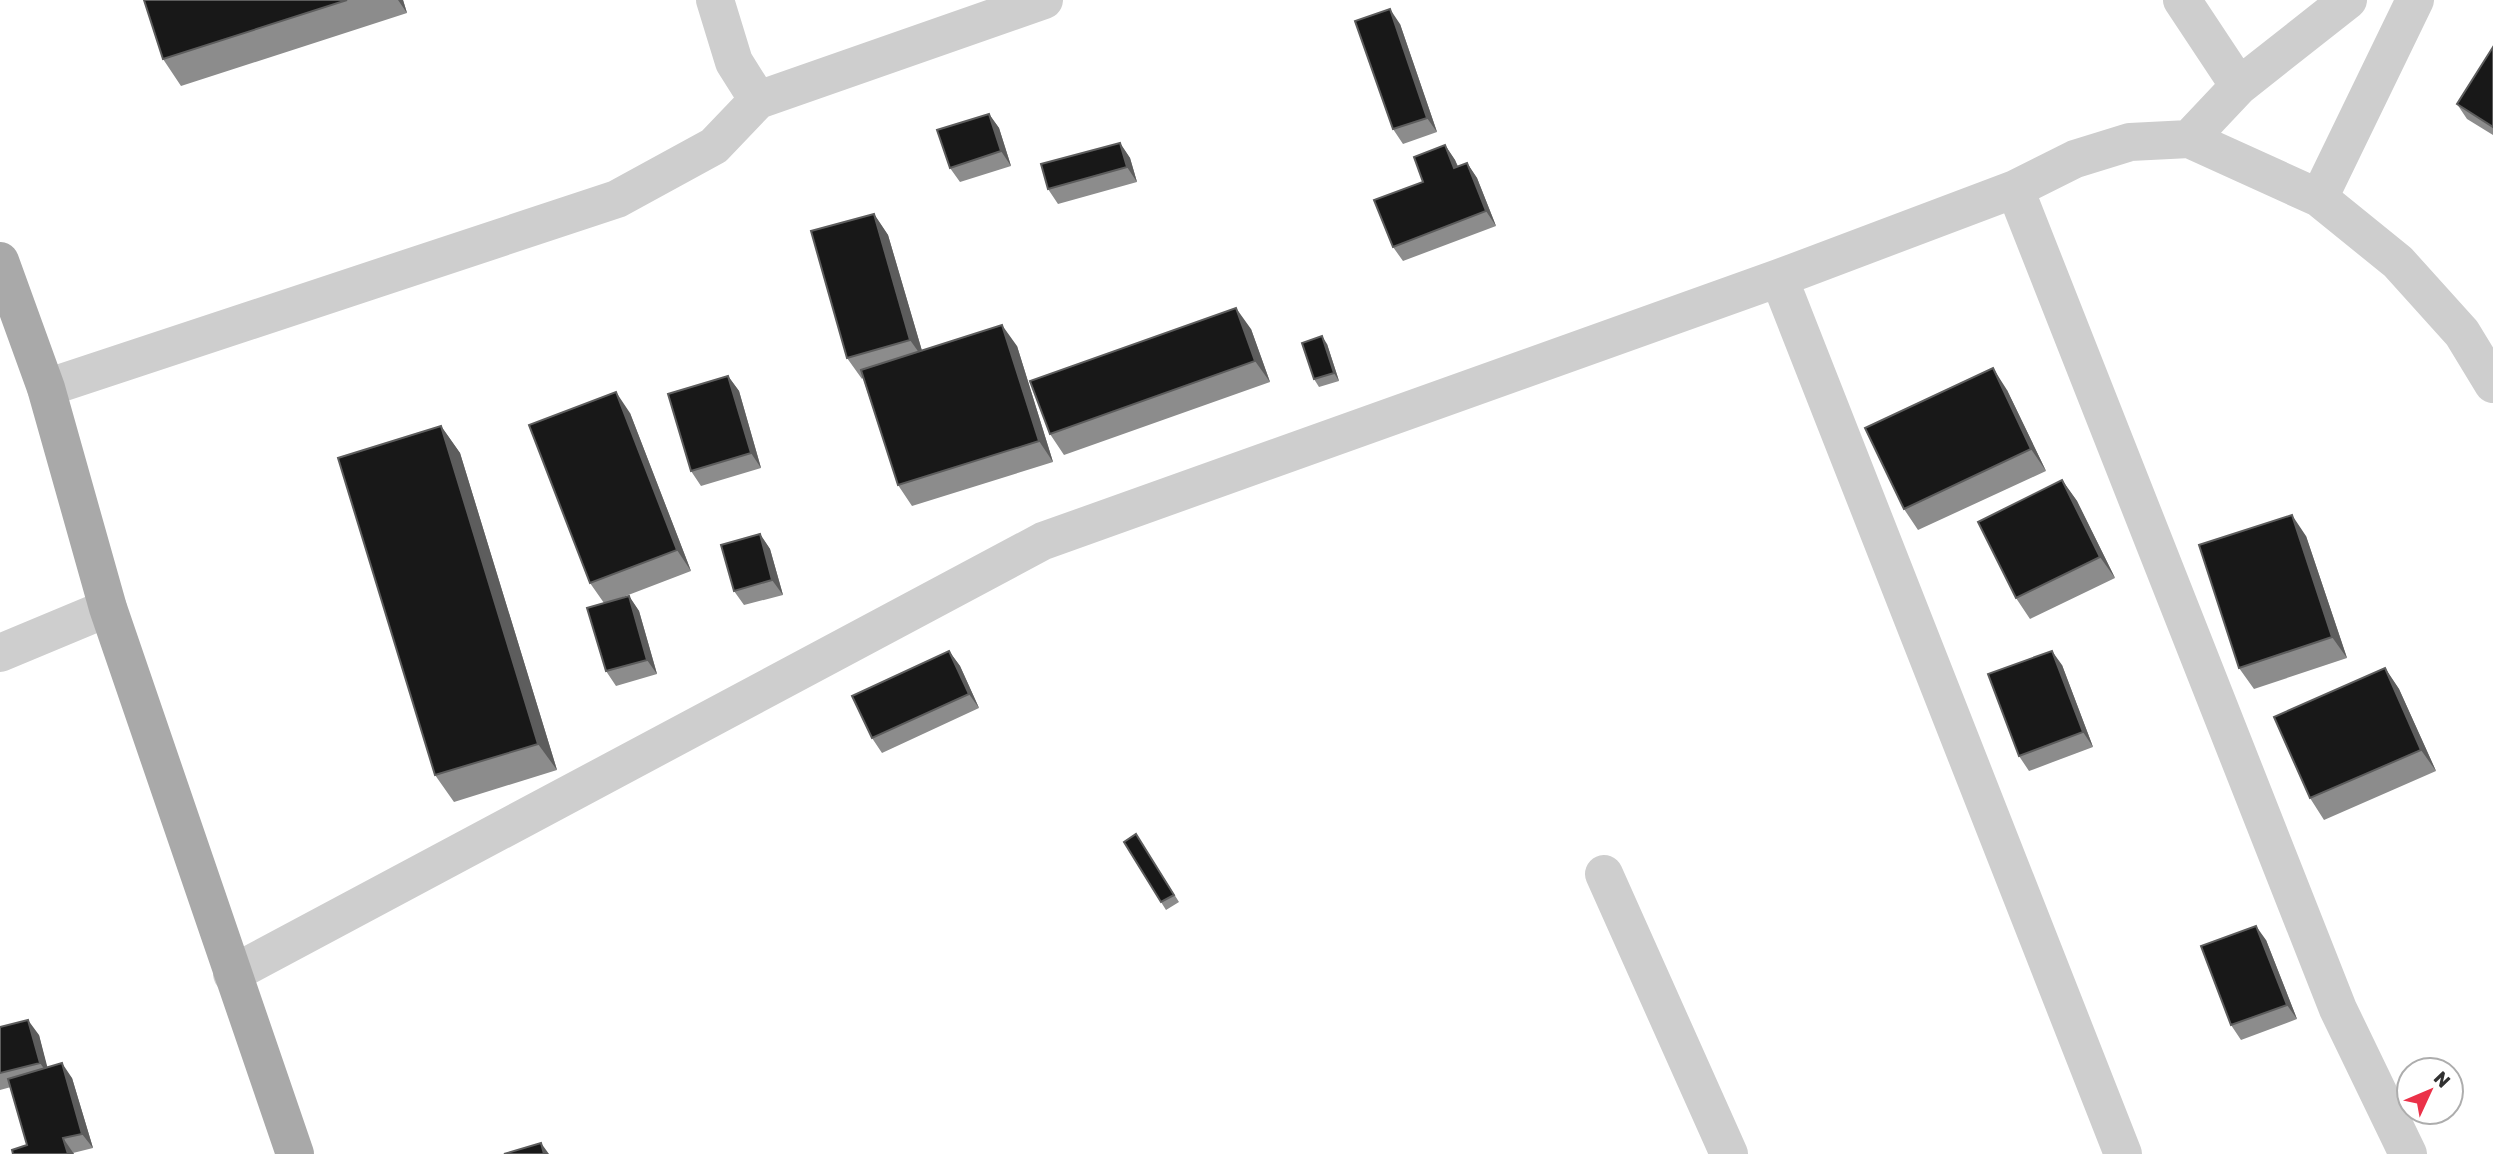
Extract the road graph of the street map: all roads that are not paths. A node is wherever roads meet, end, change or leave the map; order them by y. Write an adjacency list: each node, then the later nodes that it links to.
1 (715, 0): 7 (street)
2 (1044, 0): 7 (street)
3 (2182, 0): 6 (street)
4 (2348, 0): 6 (street)
5 (2415, 0): 10 (street)
6 (2239, 86): 8 (street)
7 (758, 100): 14 (street)
8 (2189, 139): 9 (street); 10 (street)
9 (2015, 189): 12 (street); 22 (street)
10 (2319, 198): 13 (street)
11 (0, 261): 14 (main road)
12 (1779, 278): 18 (street); 21 (street)
13 (2493, 384)
14 (46, 388): 15 (main road)
15 (108, 608): 16 (street); 18 (main road)
16 (0, 653)
17 (1604, 874): 20 (street)
18 (232, 974): 19 (main road)
19 (295, 1154)
20 (1729, 1154)
21 (2123, 1154)
22 (2409, 1154)

